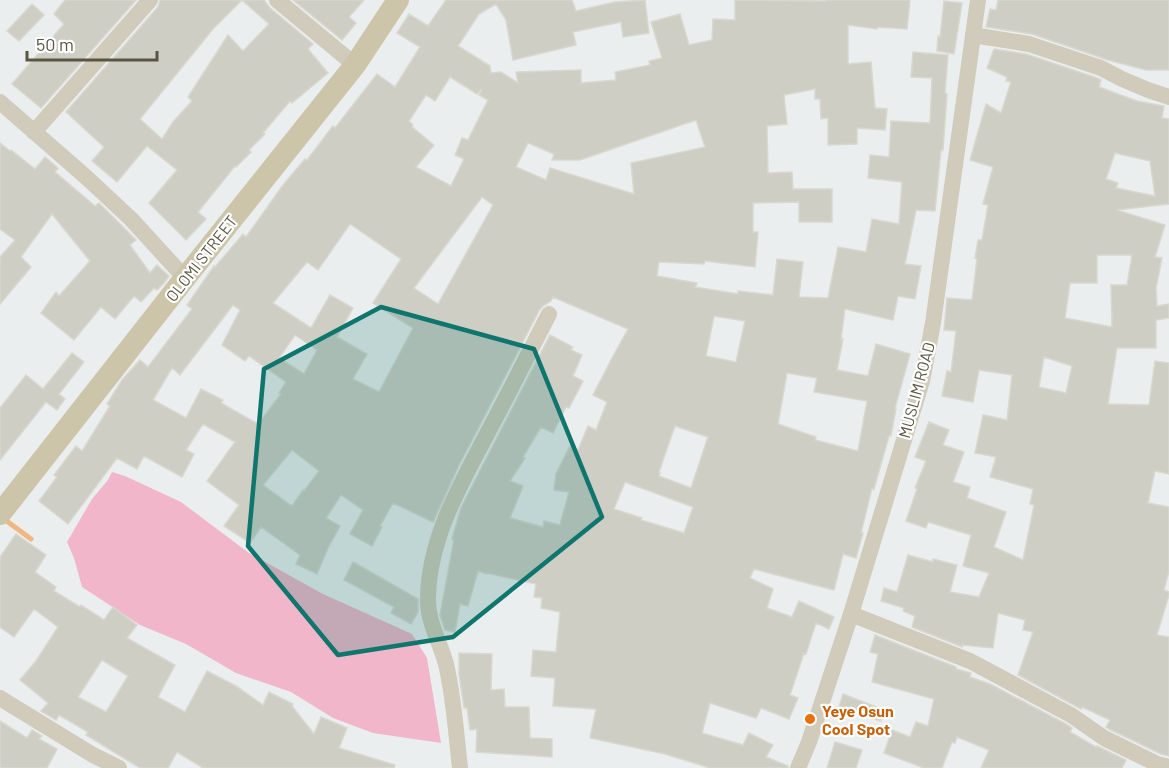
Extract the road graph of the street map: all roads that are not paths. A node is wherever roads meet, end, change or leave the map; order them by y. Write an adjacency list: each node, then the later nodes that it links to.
1 (150, 0): 9 (street)
2 (277, 0): 6 (street)
3 (398, 0): 6 (main road, OLOMI STREET)
4 (978, 0): 5 (street, MUSLIM ROAD)
5 (973, 35): 7 (street); 13 (street, MUSLIM ROAD)
6 (355, 65): 10 (main road, OLOMI STREET)
7 (1169, 97)
8 (0, 102): 9 (street)
9 (34, 132): 10 (street)
10 (185, 278): 12 (main road, OLOMI STREET)
11 (549, 314): 17 (street)
12 (0, 514)
13 (851, 614): 15 (street); 18 (street, MUSLIM ROAD)
14 (0, 698): 16 (street)
15 (1169, 767)
16 (119, 768)
17 (460, 768)
18 (798, 768)

